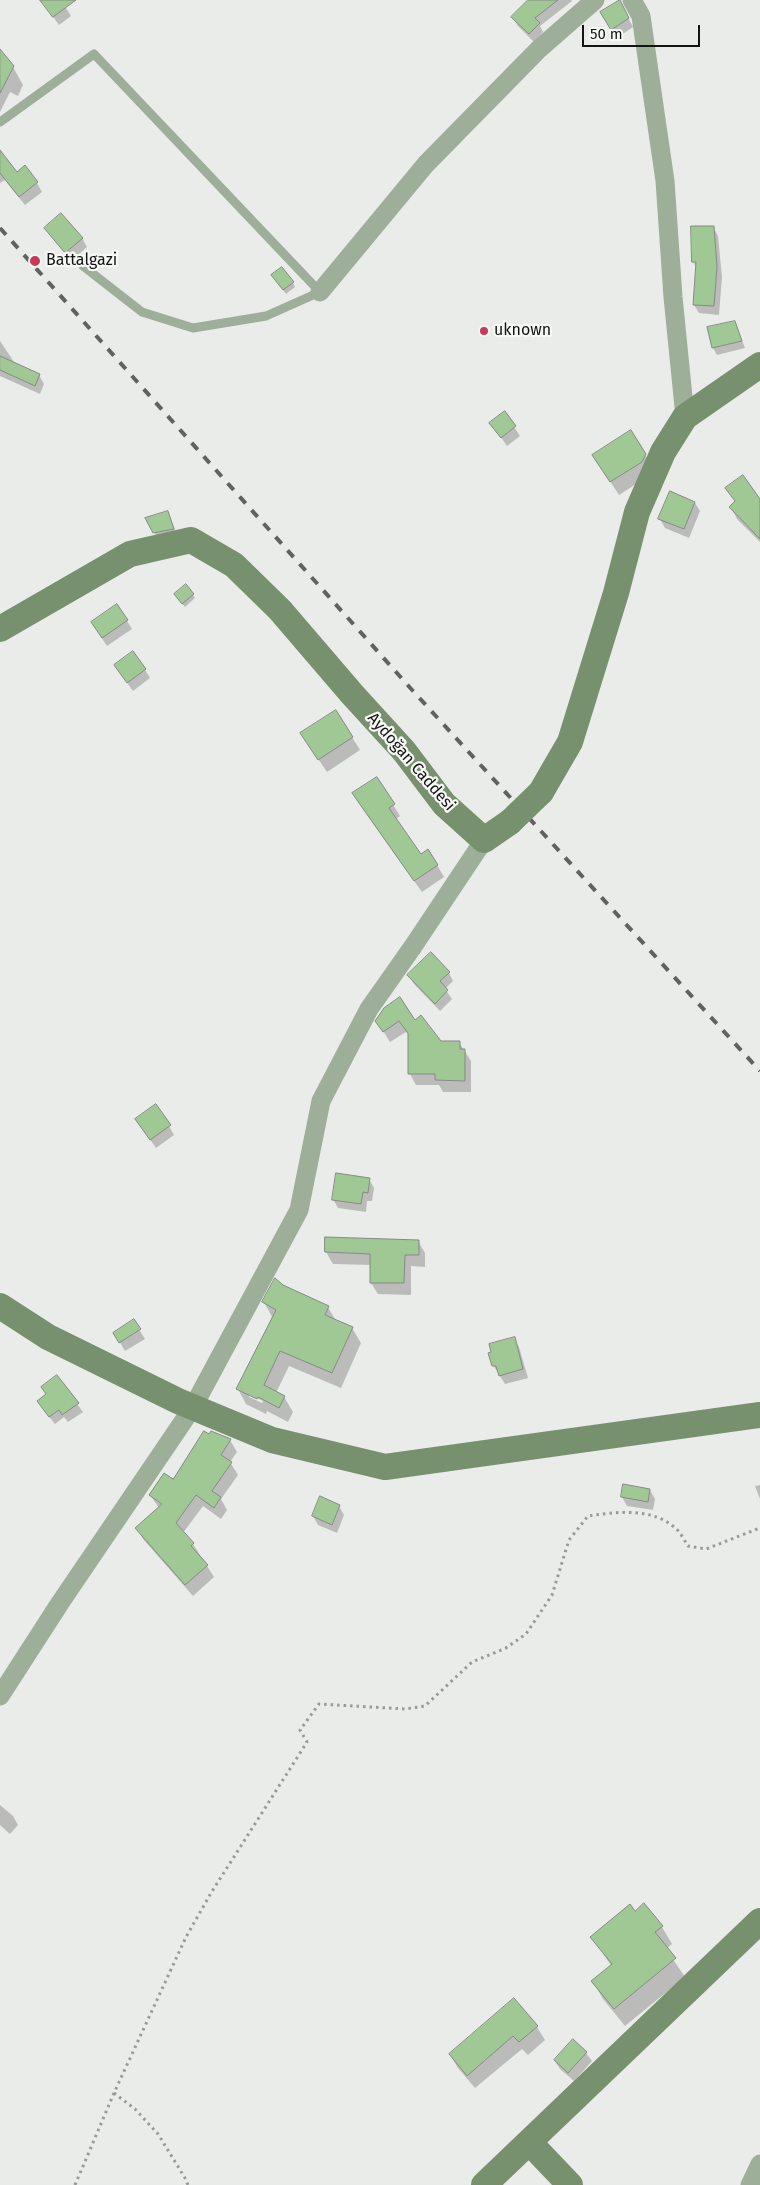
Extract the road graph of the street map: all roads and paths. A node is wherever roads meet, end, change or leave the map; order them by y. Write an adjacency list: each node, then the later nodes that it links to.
1 (595, 0): 5 (street)
2 (632, 0): 7 (street)
3 (0, 122): 5 (lane)
4 (83, 266): 5 (lane)
5 (320, 292)
6 (760, 365): 7 (street)
7 (684, 417): 9 (street, bridge)
8 (0, 629): 9 (street, Aydoğan Caddesi)
9 (484, 840): 11 (street)
10 (0, 1306): 11 (street)
11 (193, 1408): 12 (street); 14 (street)
12 (760, 1415)
13 (760, 1528): 16 (path)
14 (0, 1696)
15 (760, 1921): 17 (street)
16 (114, 2094): 19 (path); 20 (path)
17 (530, 2142): 21 (street); 22 (street)
18 (760, 2164): 23 (street)
19 (75, 2185)
20 (188, 2185)
21 (484, 2185)
22 (570, 2185)
23 (750, 2185)

